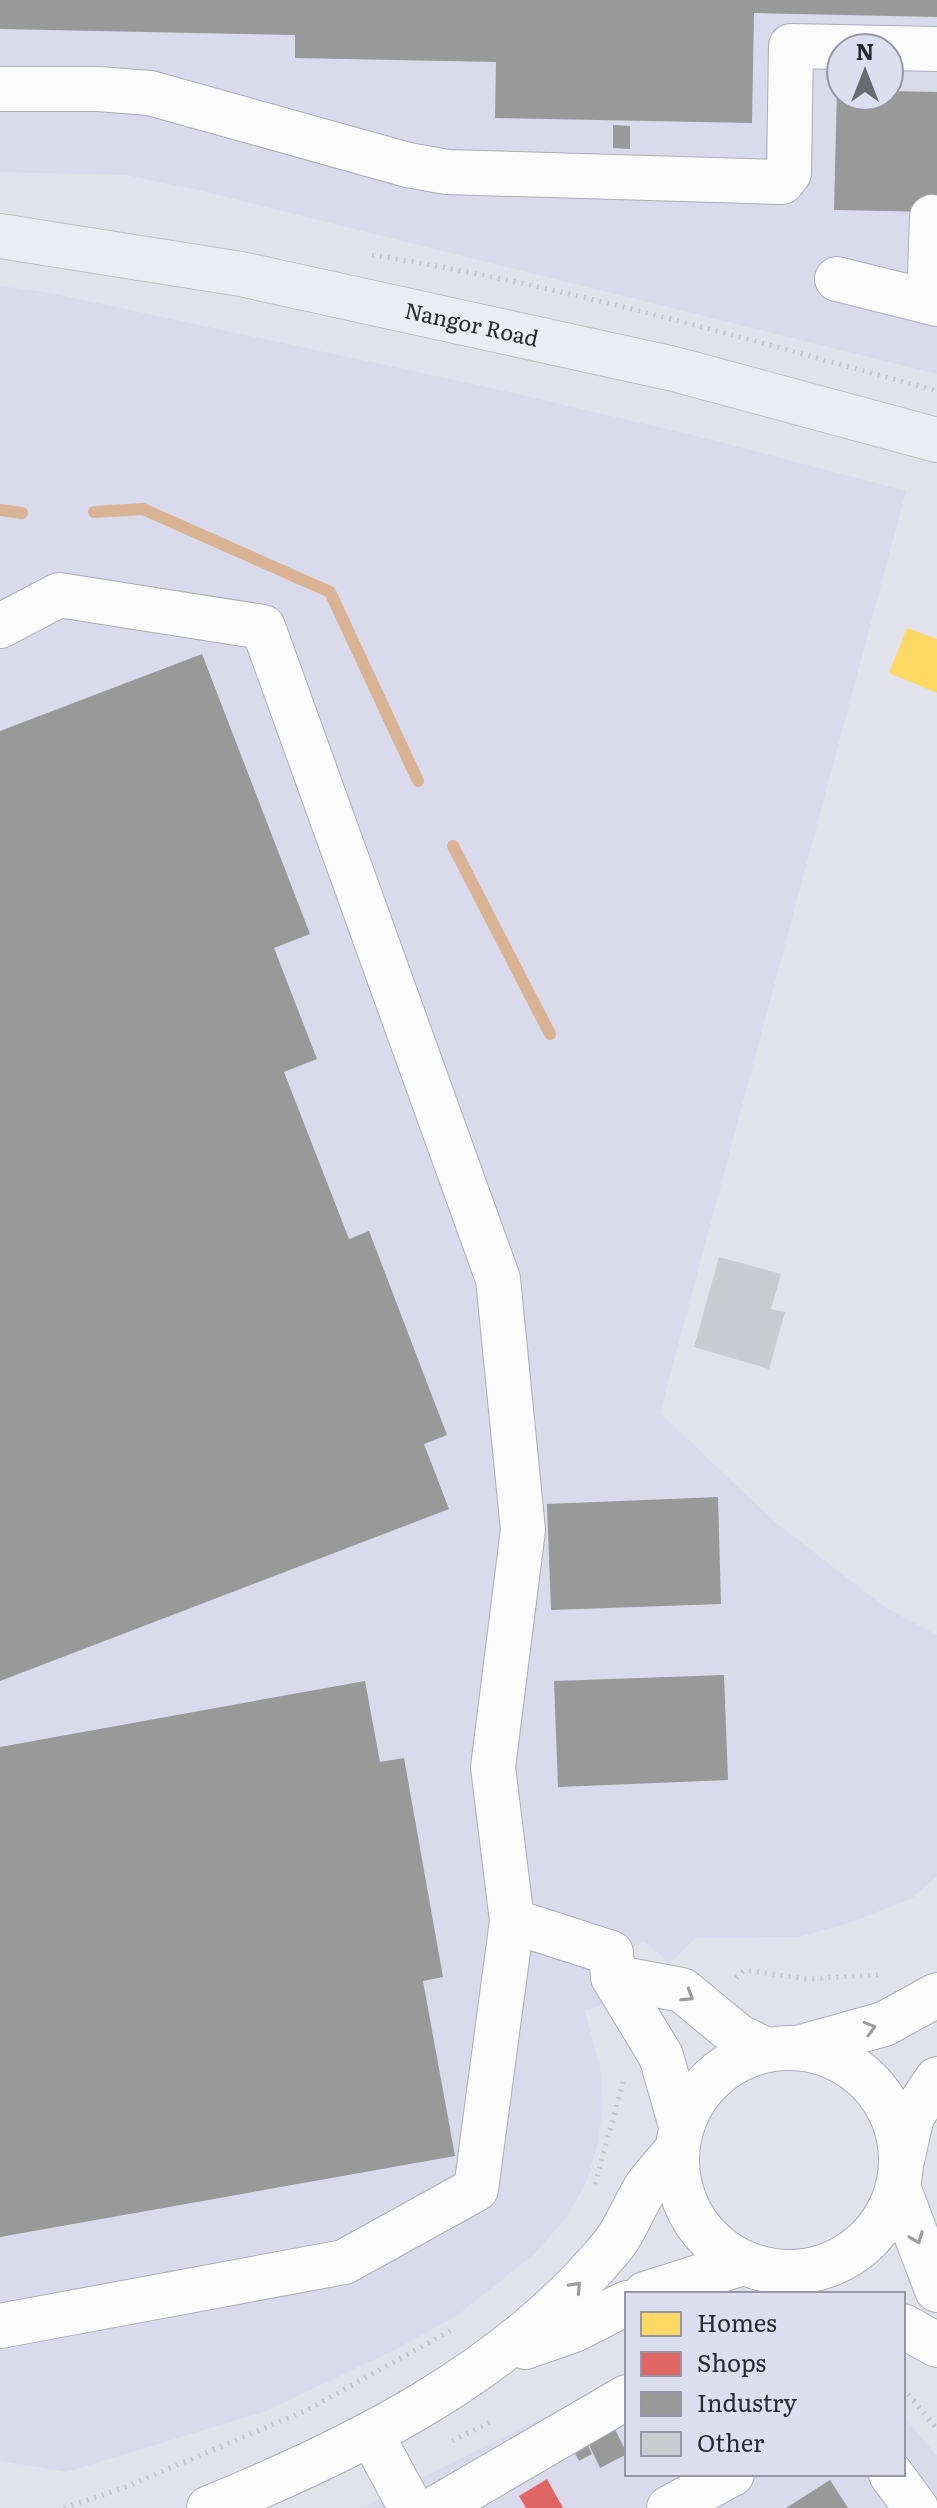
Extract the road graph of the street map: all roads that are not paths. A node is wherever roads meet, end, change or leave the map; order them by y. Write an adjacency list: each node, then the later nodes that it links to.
1 (937, 49): 2 (street)
2 (0, 89)
3 (932, 217): 6 (street)
4 (0, 236): 7 (main road, Nangor Road)
5 (837, 279): 6 (street)
6 (933, 303)
7 (937, 440)
8 (0, 626): 9 (street)
9 (512, 1921): 10 (street); 22 (street)
10 (613, 1977): 12 (street, one-way to 12); 14 (street)
11 (937, 1995): 12 (street, one-way to 11)
12 (782, 2049): 14 (street); 15 (street)
13 (937, 2079): 15 (street)
14 (679, 2138): 16 (street); 25 (street, one-way to 14)
15 (900, 2174): 17 (street); 18 (street, one-way to 18)
16 (743, 2263): 17 (street); 19 (street)
17 (805, 2271): 20 (street)
18 (937, 2290)
19 (651, 2292)
20 (842, 2292)
21 (625, 2304): 25 (street)
22 (0, 2326)
23 (905, 2327): 24 (street)
24 (937, 2345)
25 (496, 2357): 27 (street)
26 (625, 2398): 32 (street)
27 (371, 2434): 30 (street); 31 (street)
28 (728, 2476): 33 (street)
29 (892, 2476): 34 (street)
30 (209, 2508)
31 (411, 2508)
32 (436, 2508)
33 (669, 2508)
34 (916, 2508)

